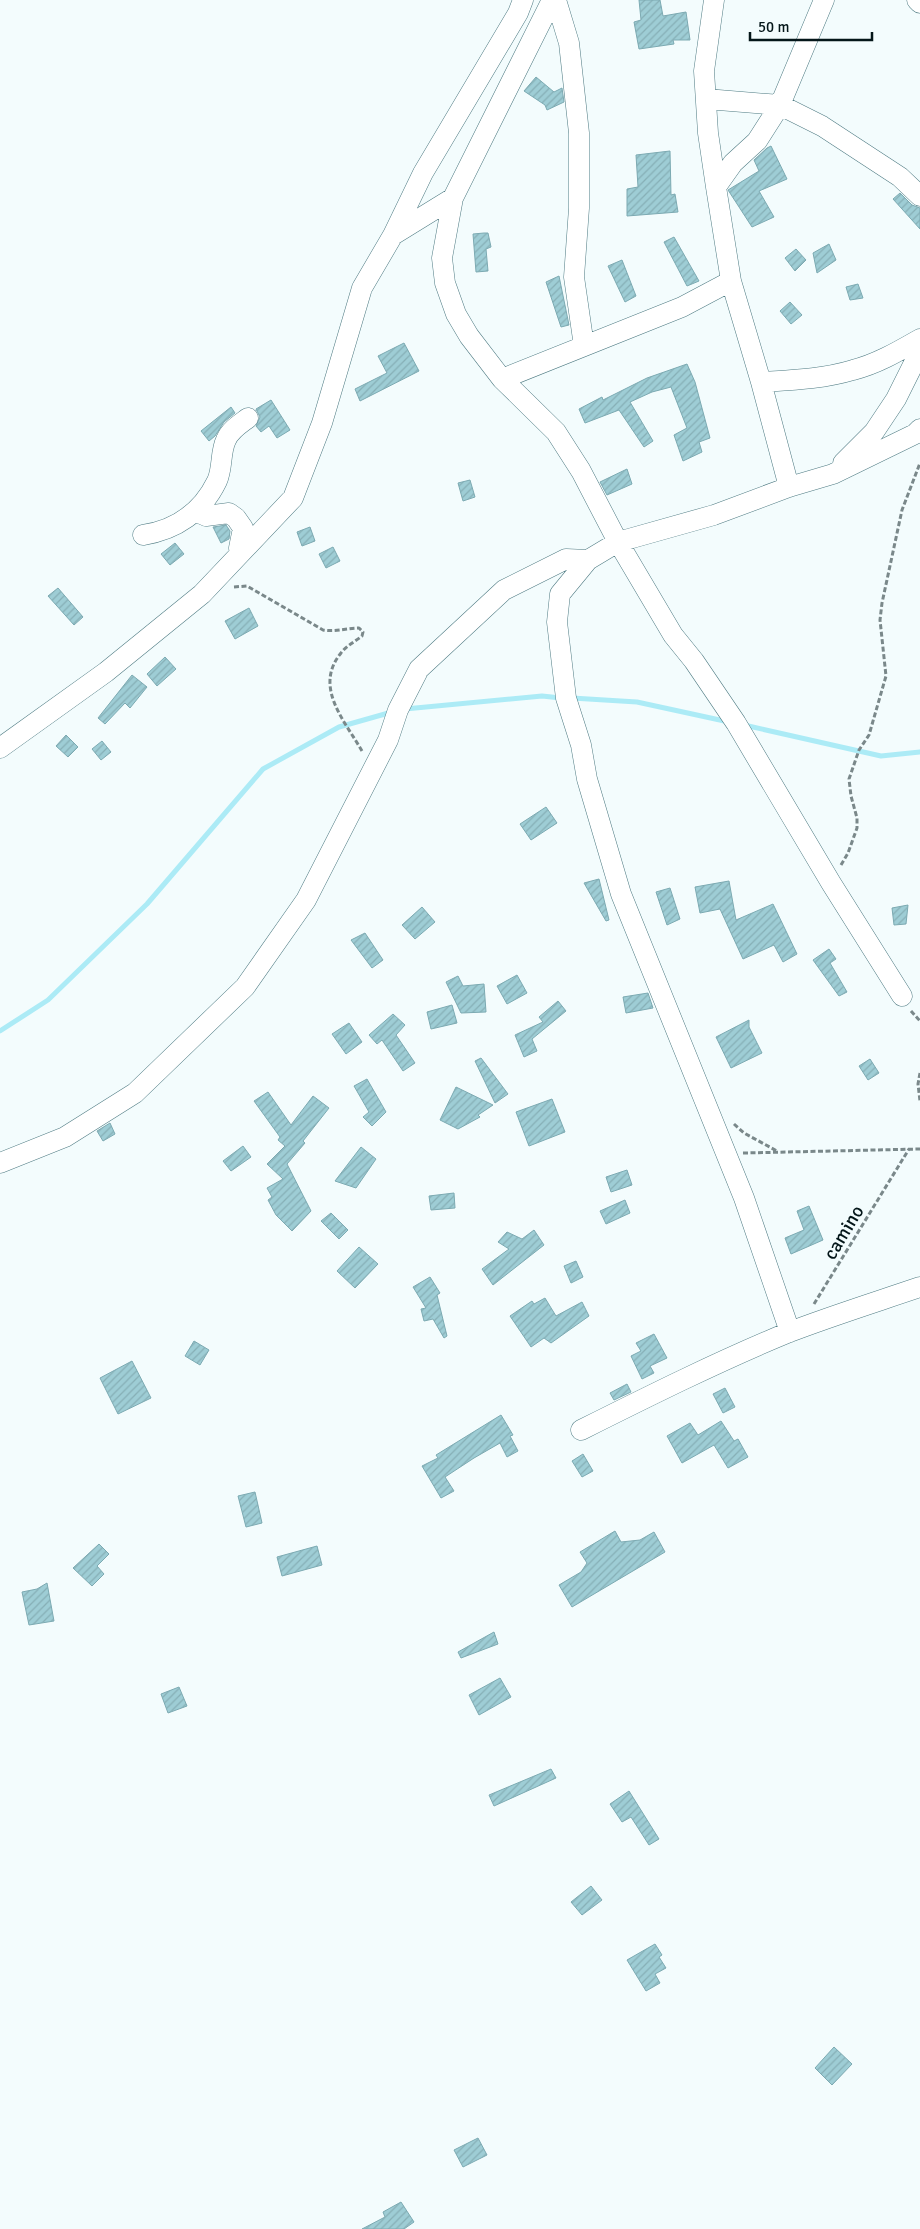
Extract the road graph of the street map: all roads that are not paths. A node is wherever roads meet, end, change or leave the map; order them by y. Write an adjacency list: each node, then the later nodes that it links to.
1 (523, 0): 12 (street)
2 (554, 0): 11 (street); 15 (street)
3 (714, 0): 7 (street)
4 (824, 0): 8 (street)
5 (917, 0): 6 (street)
6 (920, 3)
7 (706, 100): 8 (street); 9 (street)
8 (780, 105): 9 (street); 10 (street)
9 (716, 187): 13 (street)
10 (920, 196)
11 (454, 198): 12 (street); 17 (street)
12 (392, 235): 26 (street)
13 (731, 281): 15 (street); 18 (street)
14 (920, 339): 18 (street)
15 (584, 346): 17 (street)
16 (920, 352): 21 (street)
17 (502, 379): 25 (street)
18 (761, 382): 22 (street)
19 (248, 418): 23 (street)
20 (920, 430): 21 (street)
21 (833, 474): 22 (street)
22 (789, 487): 25 (street)
23 (197, 512): 24 (street); 26 (street)
24 (143, 535)
25 (618, 542): 27 (street); 29 (street)
26 (240, 554): 28 (street)
27 (588, 560): 30 (street); 32 (street)
28 (0, 748)
29 (902, 996)
30 (0, 1163)
31 (920, 1287): 32 (street)
32 (795, 1330): 33 (street)
33 (581, 1430)

